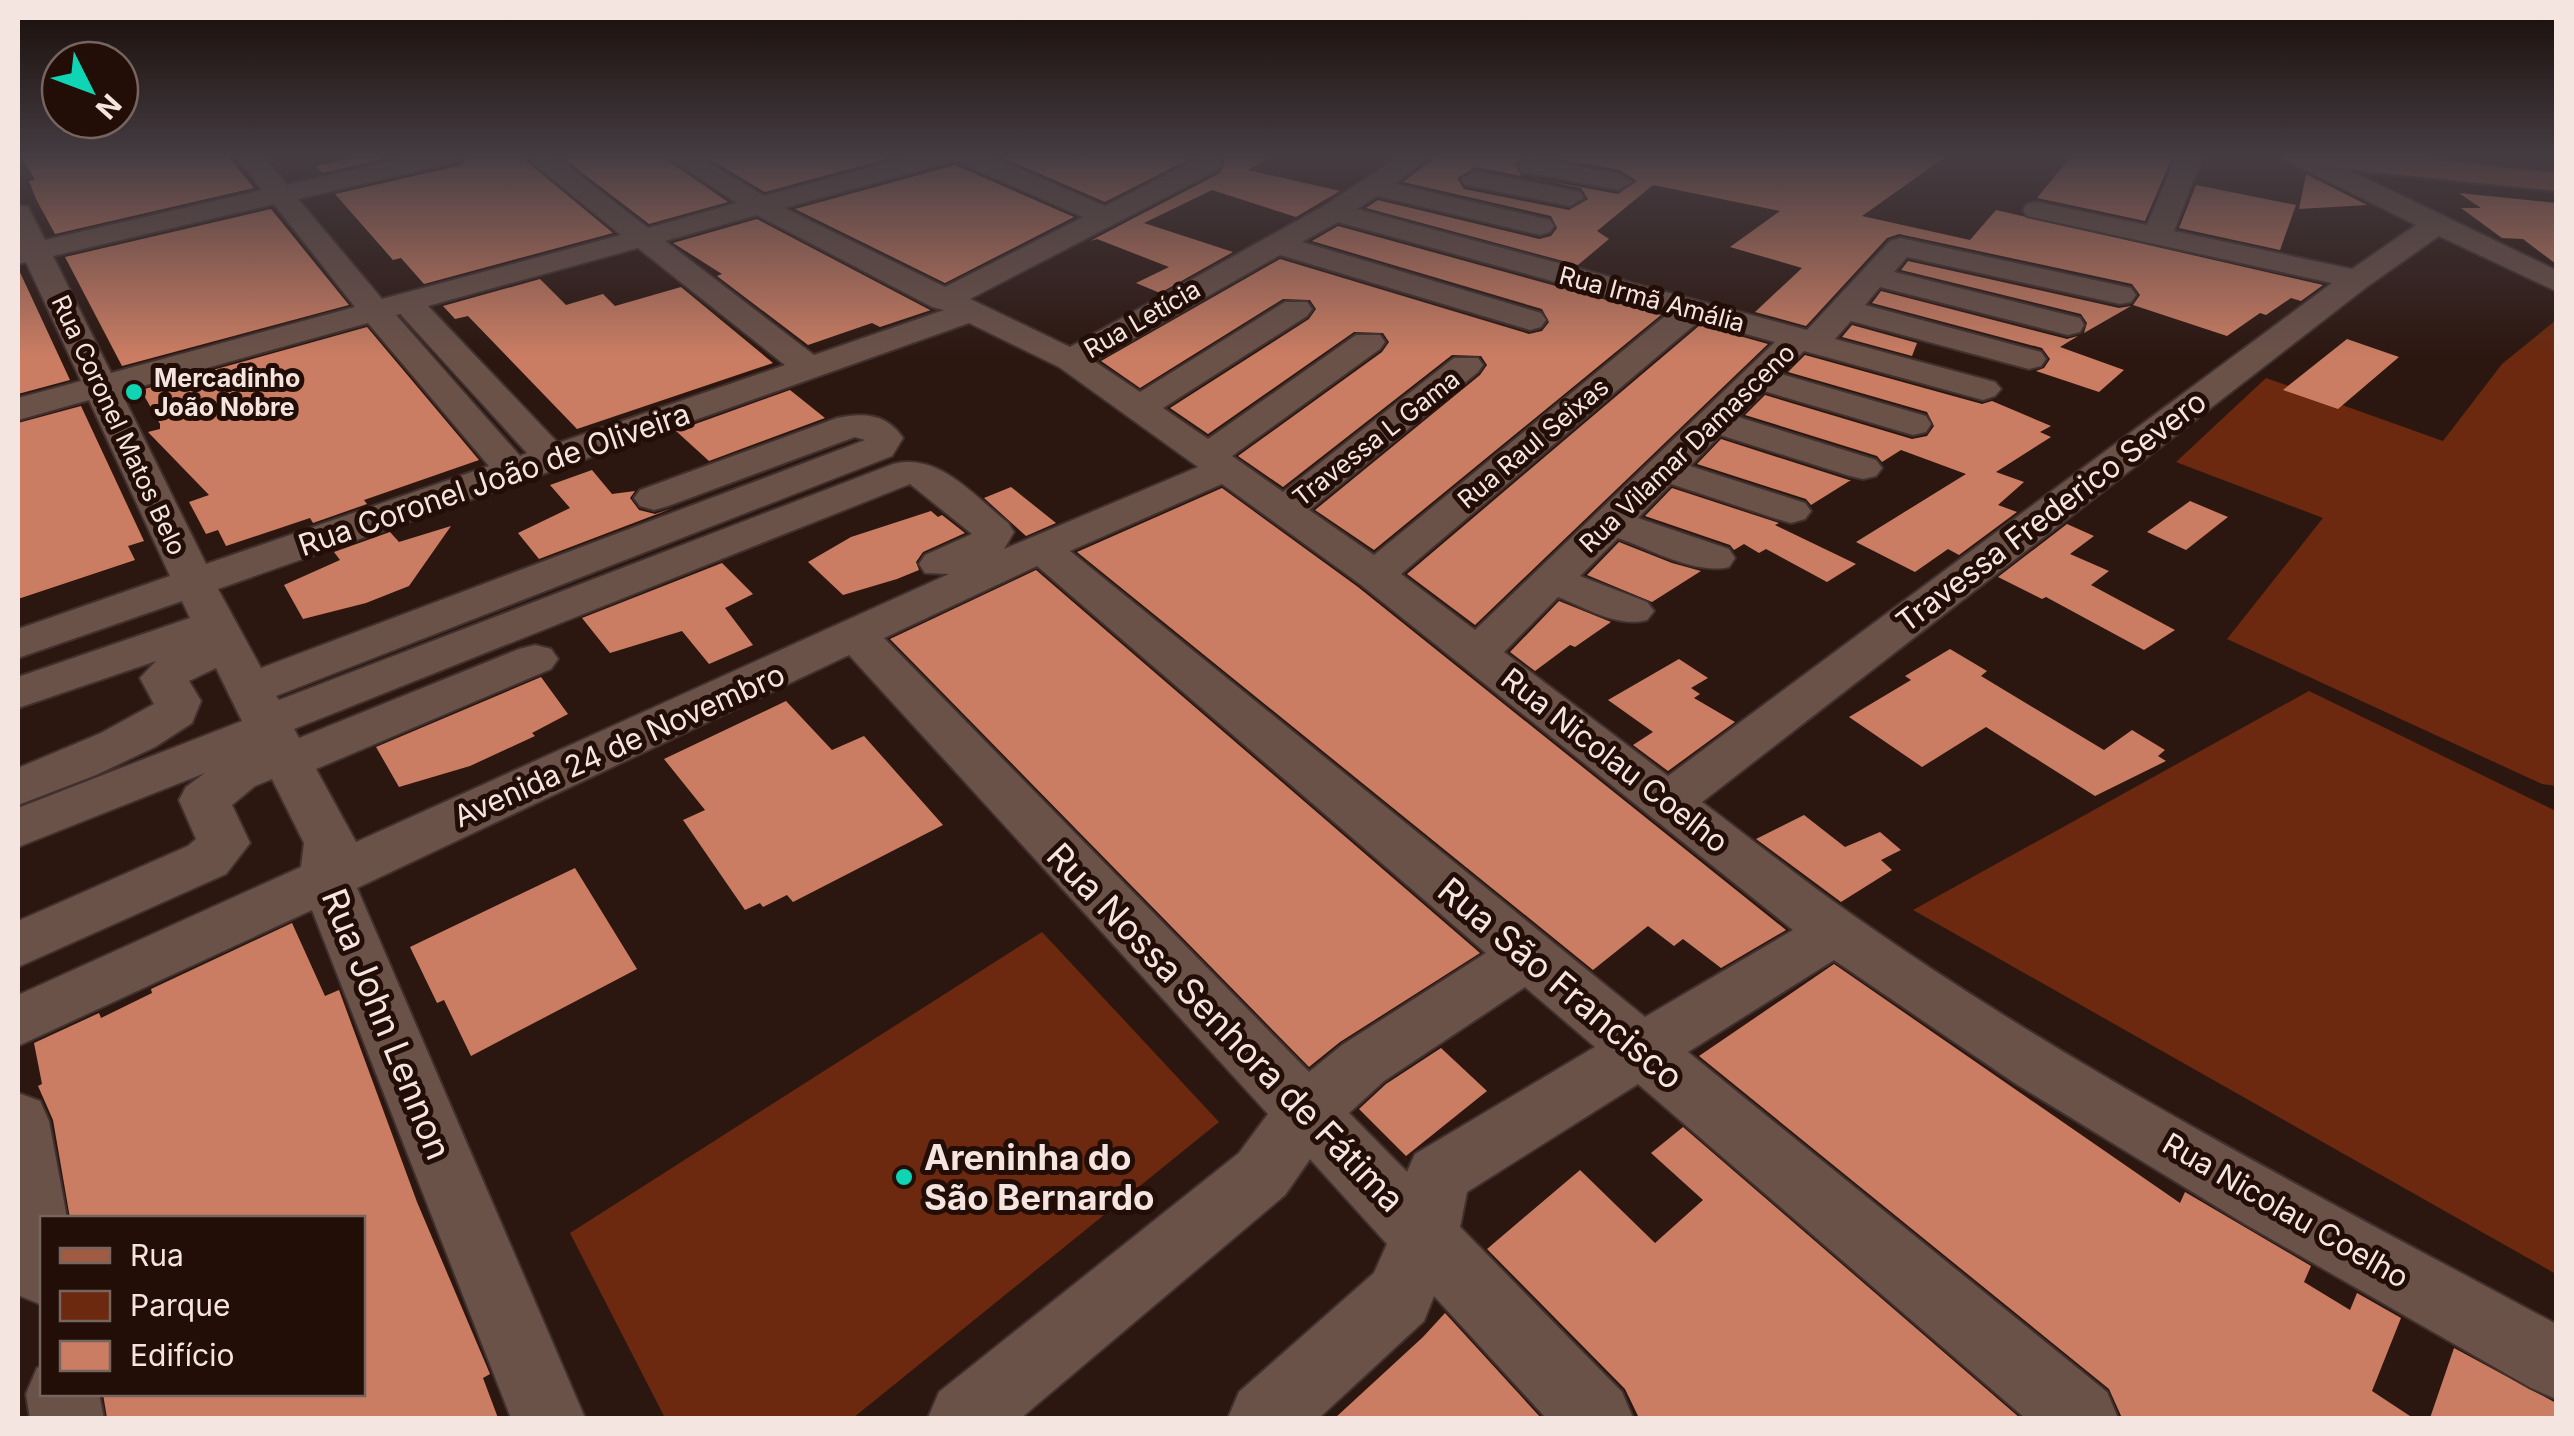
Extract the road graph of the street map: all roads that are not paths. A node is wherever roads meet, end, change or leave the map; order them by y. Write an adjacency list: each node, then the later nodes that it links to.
1 (20, 222): 20 (street, Rua Coronel Matos Belo)
2 (160, 222): 20 (street)
3 (315, 222): 30 (street)
4 (326, 222): 25 (street)
5 (621, 222): 18 (street)
6 (701, 222): 18 (street)
7 (792, 222): 26 (street, Rua Nicolau Coelho)
8 (1098, 222): 26 (street, Rua Coronel João de Oliveira)
9 (1314, 222): 19 (street, Rua Letícia)
10 (1370, 222): 28 (street, Rua Irmã Amália)
11 (1523, 222): 16 (street)
12 (2093, 222): 17 (street)
13 (2164, 222): 17 (street)
14 (2431, 222): 15 (street)
15 (2435, 224): 22 (street, Travessa Frederico Severo); 23 (street)
16 (1540, 226)
17 (2158, 236): 22 (street)
18 (641, 238): 25 (street); 38 (street)
19 (1273, 243): 31 (street); 36 (street, Rua Letícia)
20 (26, 252): 42 (street, Rua Coronel Matos Belo)
21 (1884, 263): 24 (street); 29 (street, Rua Vilamar Damasceno); 32 (street)
22 (2357, 279): 70 (street, Travessa Frederico Severo)
23 (2556, 282)
24 (2120, 295)
25 (408, 303): 30 (street); 48 (street)
26 (957, 306): 36 (street, Rua Nicolau Coelho); 38 (street, Rua Coronel João de Oliveira)
27 (1296, 309): 44 (street)
28 (1691, 310): 33 (street, Rua Irmã Amália); 58 (street, Rua Raul Seixas)
29 (1842, 310): 33 (street, Rua Vilamar Damasceno); 35 (street)
30 (375, 311): 42 (street); 48 (street)
31 (1530, 320)
32 (2068, 325)
33 (1805, 340): 40 (street, Rua Irmã Amália); 41 (street, Rua Vilamar Damasceno)
34 (1368, 342): 49 (street, Avenida 24 de Novembro)
35 (1966, 343): 37 (street); 40 (street)
36 (1071, 360): 44 (street, Rua Nicolau Coelho)
37 (2029, 360)
38 (806, 365): 48 (street, Rua Coronel João de Oliveira)
39 (1466, 366): 53 (street, Travessa L Gama)
40 (1939, 377): 43 (street, Rua Irmã Amália)
41 (1758, 378): 46 (street, Rua Vilamar Damasceno); 47 (street)
42 (100, 386): 45 (street); 60 (street, Rua Coronel Matos Belo)
43 (1984, 389)
44 (1138, 408): 49 (street, Rua Nicolau Coelho)
45 (18, 409)
46 (1713, 422): 50 (street); 51 (street, Rua Vilamar Damasceno)
47 (1914, 424)
48 (529, 461): 60 (street, Rua Coronel João de Oliveira)
49 (1215, 463): 53 (street, Rua Nicolau Coelho); 56 (street, Avenida 24 de Novembro)
50 (1863, 468)
51 (1665, 470): 54 (street); 55 (street, Rua Vilamar Damasceno)
52 (654, 498): 68 (street)
53 (1285, 510): 58 (street, Rua Nicolau Coelho)
54 (1791, 511)
55 (1611, 522): 57 (street); 59 (street, Rua Vilamar Damasceno)
56 (1041, 548): 62 (street, Avenida 24 de Novembro); 75 (street, Rua São Francisco)
57 (1714, 558)
58 (1375, 576): 65 (street, Rua Nicolau Coelho)
59 (1552, 580): 61 (street); 65 (street, Rua Vilamar Damasceno)
60 (206, 606): 63 (street, Rua Coronel João de Oliveira); 64 (street, Rua Coronel João de Oliveira); 67 (street); 68 (street, Rua John Lennon); 69 (street)
61 (1632, 611)
62 (864, 616): 68 (street); 72 (street, Avenida 24 de Novembro); 78 (street, Rua Nossa Senhora de Fátima)
63 (18, 628)
64 (18, 644)
65 (1476, 654): 70 (street, Rua Nicolau Coelho)
66 (535, 659): 68 (street)
67 (18, 692)
68 (272, 731): 71 (street); 72 (street, Rua John Lennon); 74 (street)
69 (18, 787)
70 (1669, 800): 73 (street, Rua Nicolau Coelho)
71 (18, 828)
72 (326, 878): 76 (street, Avenida 24 de Novembro); 83 (street, Rua John Lennon)
73 (1836, 932): 77 (street); 82 (street, Rua Nicolau Coelho)
74 (18, 946)
75 (1528, 955): 77 (street, Rua São Francisco); 78 (street)
76 (18, 1022)
77 (1639, 1050): 80 (street); 87 (street, Rua São Francisco)
78 (1306, 1113): 80 (street, Rua Nossa Senhora de Fátima); 84 (street)
79 (18, 1120): 81 (street)
80 (1425, 1236): 85 (street); 86 (street, Rua Nossa Senhora de Fátima)
81 (40, 1259)
82 (2556, 1362)
83 (548, 1418)
84 (965, 1418)
85 (1265, 1418)
86 (1596, 1418)
87 (2080, 1418)

